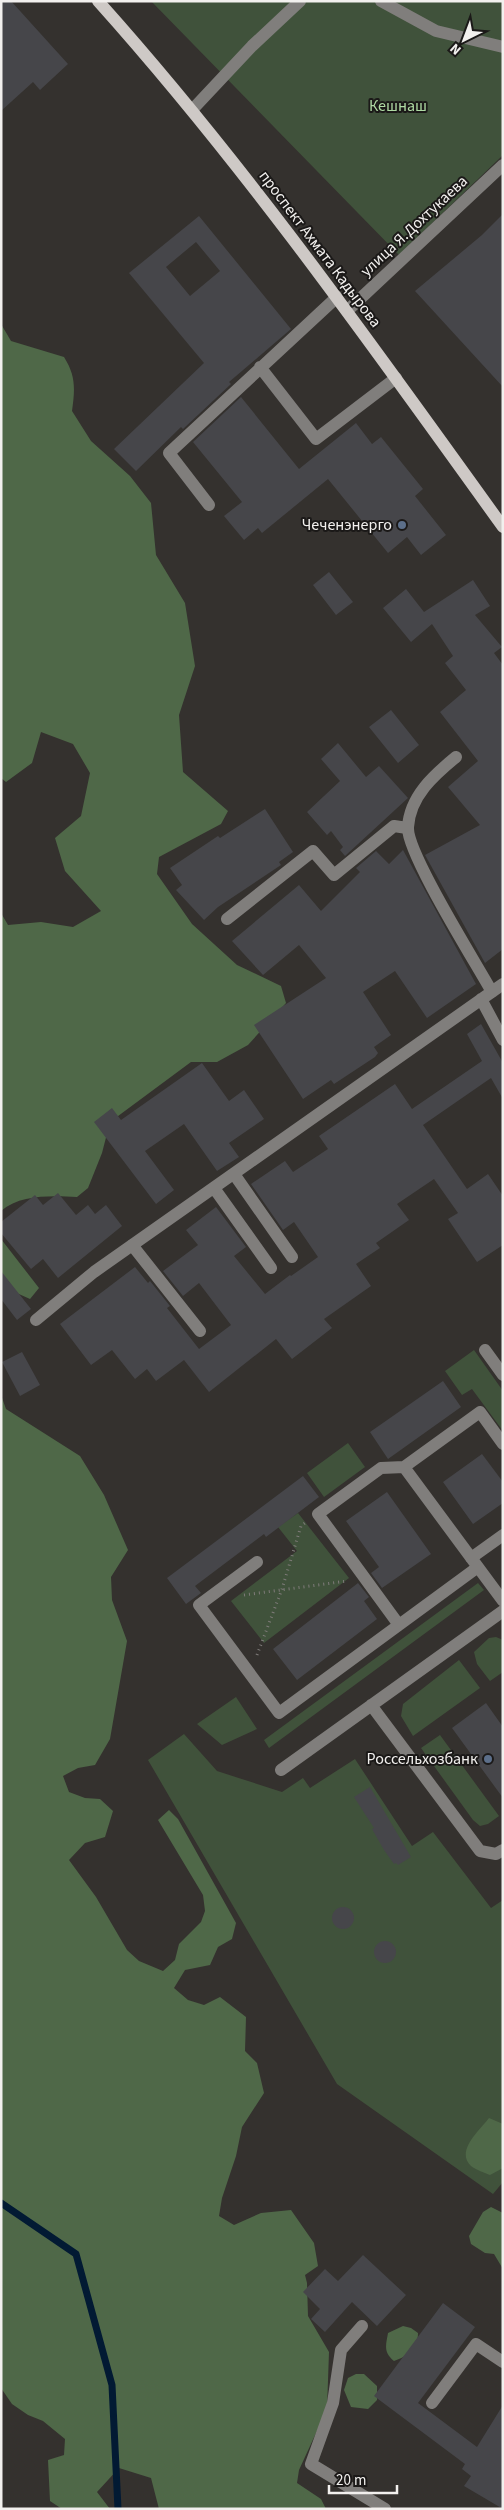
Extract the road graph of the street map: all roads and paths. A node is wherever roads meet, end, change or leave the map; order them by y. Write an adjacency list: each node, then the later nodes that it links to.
1 (98, 1): 5 (main road, проспект Ахмата Кадырова)
2 (300, 1): 5 (street)
3 (381, 1): 4 (street)
4 (503, 47)
5 (192, 110): 7 (main road, проспект Ахмата Кадырова)
6 (503, 165): 8 (street, улица Я.Дохтукаева)
7 (336, 297): 8 (main road, проспект Ахмата Кадырова); 9 (street)
8 (347, 311): 10 (main road, проспект Ахмата Кадырова)
9 (260, 367): 10 (street); 11 (street)
10 (396, 378): 12 (main road, проспект Ахмата Кадырова)
11 (210, 505)
12 (503, 527)
13 (456, 757): 14 (street)
14 (407, 828): 15 (street); 16 (street)
15 (227, 919)
16 (497, 988): 17 (street)
17 (481, 1000): 18 (street); 19 (street)
18 (503, 1040)
19 (234, 1174): 20 (street); 22 (street)
20 (214, 1188): 21 (street); 23 (street)
21 (132, 1245): 24 (street); 25 (street)
22 (292, 1257)
23 (271, 1268)
24 (36, 1320)
25 (200, 1331)
26 (485, 1350): 27 (street)
27 (503, 1375)
28 (503, 1444): 29 (street)
29 (404, 1467): 30 (street); 33 (street)
30 (318, 1514): 34 (street); 35 (path)
31 (503, 1535): 33 (street)
32 (257, 1562): 36 (street)
33 (475, 1563): 37 (street); 38 (street)
34 (365, 1578): 35 (path); 38 (street)
35 (282, 1589): 36 (path); 39 (path)
36 (206, 1600): 39 (street)
37 (502, 1610): 40 (street)
38 (399, 1625): 39 (street)
39 (250, 1674)
40 (371, 1705): 41 (street); 42 (street)
41 (281, 1770)
42 (503, 1850)
43 (362, 2326): 46 (street)
44 (503, 2362): 45 (street)
45 (432, 2403)
46 (385, 2509)

